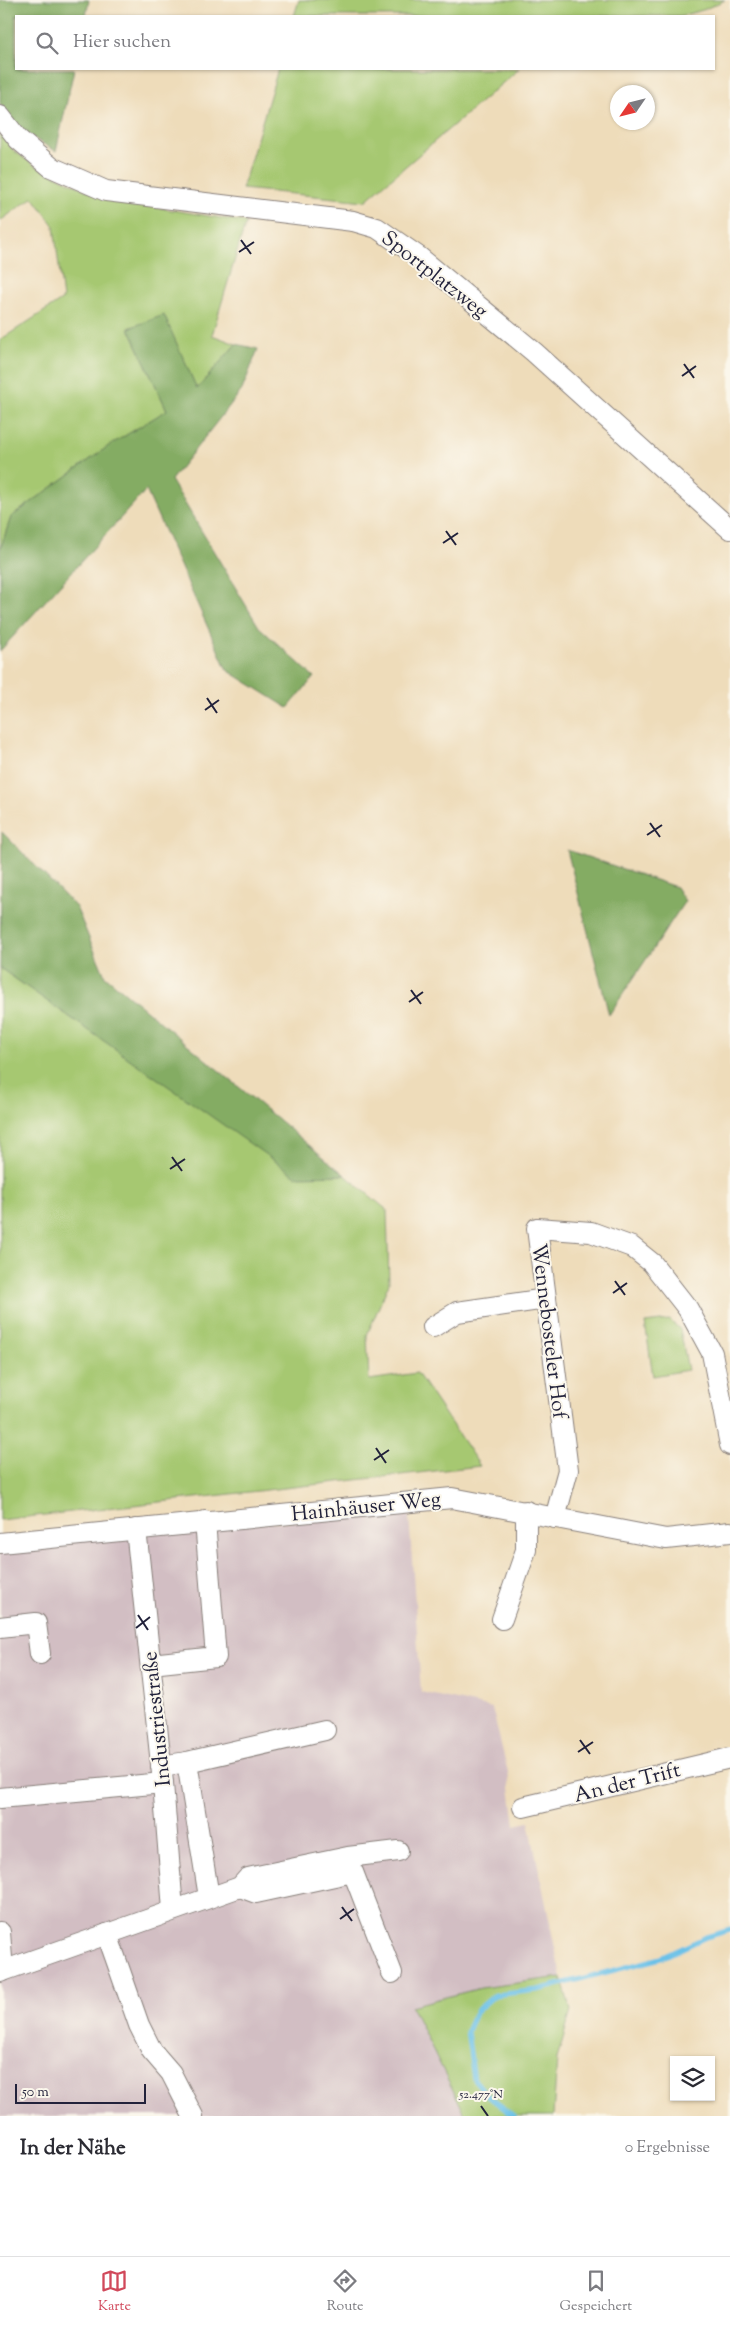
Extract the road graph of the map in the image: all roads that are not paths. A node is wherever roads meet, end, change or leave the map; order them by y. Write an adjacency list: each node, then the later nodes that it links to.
1 (0, 116): 2 (street, Sportplatzweg)
2 (730, 529)
3 (546, 1299): 4 (street); 5 (street, Wennebosteler Hof); 7 (street, Wennebosteler Hof)
4 (433, 1327)
5 (730, 1444)
6 (526, 1512): 7 (street, Hainhäuser Weg); 8 (street, Hainhäuser Weg); 12 (street)
7 (555, 1518): 10 (street, Hainhäuser Weg)
8 (205, 1521): 9 (street, Hainhäuser Weg); 15 (street)
9 (136, 1529): 11 (street, Hainhäuser Weg); 15 (street, Industriestraße)
10 (730, 1532)
11 (0, 1543)
12 (502, 1619)
13 (0, 1627): 14 (street)
14 (40, 1654)
15 (151, 1664): 19 (street, Industriestraße)
16 (325, 1730): 18 (street)
17 (730, 1758): 21 (street, An der Trift)
18 (187, 1762): 19 (street); 24 (street)
19 (162, 1774): 20 (street); 25 (street, Industriestraße)
20 (0, 1798)
21 (524, 1807)
22 (398, 1850): 23 (street)
23 (240, 1887): 24 (street); 29 (street)
24 (210, 1896): 25 (street)
25 (173, 1910): 27 (street)
26 (0, 1932): 28 (street)
27 (107, 1934): 28 (street); 30 (street)
28 (2, 1972)
29 (392, 1973)
30 (193, 2116)

